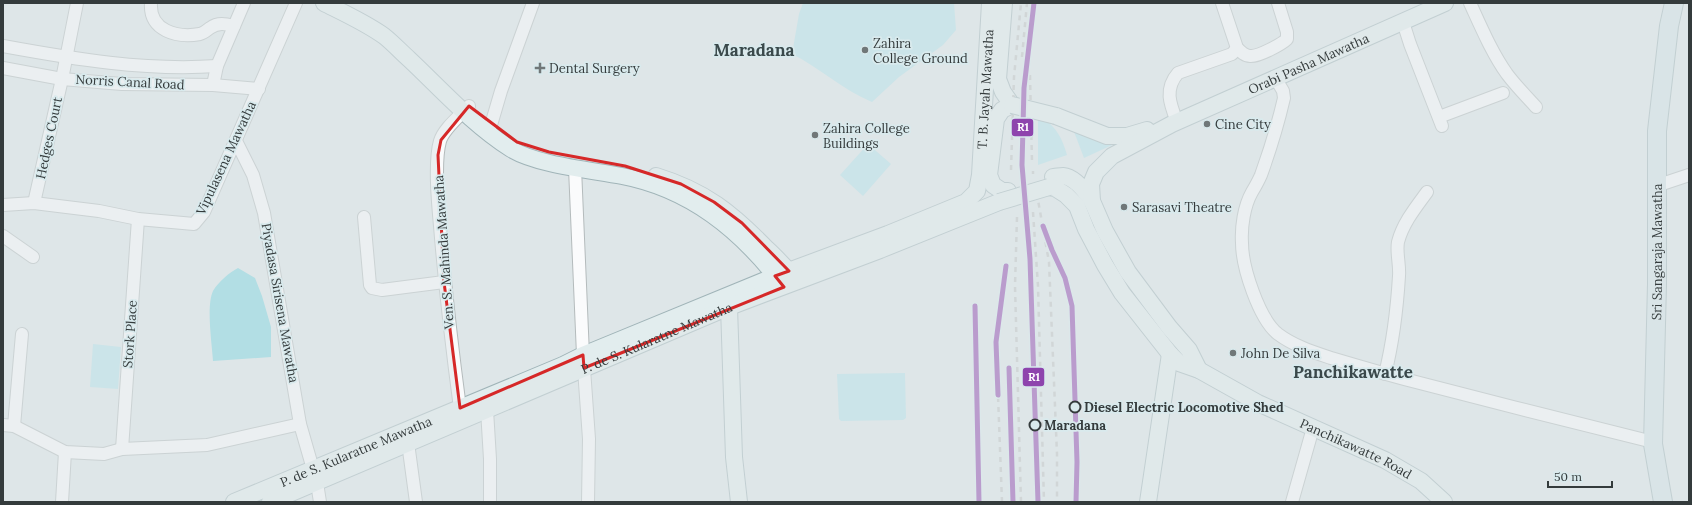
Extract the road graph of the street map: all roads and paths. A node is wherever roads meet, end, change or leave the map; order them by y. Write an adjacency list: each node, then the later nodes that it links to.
1 (77, 3): 19 (street, Hedges Court)
2 (151, 3): 16 (street)
3 (244, 3): 16 (street)
4 (296, 3): 25 (street, Vipulasena Mawatha)
5 (324, 3): 29 (main road)
6 (348, 3): 29 (main road)
7 (533, 3): 31 (street)
8 (990, 3): 34 (main road, T. B. Jayah Mawatha)
9 (1004, 3): 27 (main road, T. B. Jayah Mawatha)
10 (1222, 3): 18 (street)
11 (1278, 3): 18 (street)
12 (1445, 3): 15 (main road, Orabi Pasha Mawatha)
13 (1470, 3): 28 (street)
14 (1674, 3): 37 (highway, Sri Sangaraja Mawatha)
15 (1403, 22): 23 (main road, Orabi Pasha Mawatha); 26 (street)
16 (234, 26): 20 (street)
17 (3, 46): 19 (street, Norris Canal Road)
18 (1234, 51): 30 (street)
19 (66, 58): 20 (street, Norris Canal Road); 22 (street, Hedges Court)
20 (217, 66): 24 (street)
21 (3, 68): 22 (street, Norris Canal Road)
22 (62, 78): 24 (street, Norris Canal Road); 41 (street, Hedges Court)
23 (1276, 79): 30 (main road, Orabi Pasha Mawatha); 54 (street)
24 (213, 85): 25 (street, Norris Canal Road)
25 (259, 89): 32 (street, Vipulasena Mawatha)
26 (1503, 93)
27 (1012, 105): 30 (main road, bridge); 34 (main road)
28 (1536, 107)
29 (466, 109): 31 (main road); 33 (main road); 48 (street, Ven. S. Mahinda Mawatha)
30 (1175, 123): 40 (main road)
31 (491, 125): 47 (main road)
32 (236, 141): 44 (street, Vipulasena Mawatha); 57 (street, Piyadasa Sirisena Mawatha)
33 (575, 168): 47 (main road); 52 (street)
34 (985, 175): 39 (main road); 47 (main road, P. de S. Kularatne Mawatha)
35 (1689, 175): 37 (street)
36 (1051, 182): 39 (main road, P. de S. Kularatne Mawatha, bridge); 40 (main road); 51 (main road)
37 (1656, 186): 60 (highway, Sri Sangaraja Mawatha)
38 (1427, 192): 54 (street)
39 (1003, 197): 47 (main road, P. de S. Kularatne Mawatha)
40 (1092, 201): 53 (main road)
41 (34, 203): 42 (street, Vipulasena Mawatha); 44 (street, Vipulasena Mawatha)
42 (3, 205)
43 (364, 217): 48 (street)
44 (138, 218): 62 (street, Stork Place)
45 (3, 236): 46 (street)
46 (33, 257)
47 (786, 279): 49 (main road, P. de S. Kularatne Mawatha); 52 (main road, P. de S. Kularatne Mawatha)
48 (444, 282): 55 (street, Ven. S. Mahinda Mawatha)
49 (729, 307): 52 (main road, P. de S. Kularatne Mawatha); 72 (main road)
50 (22, 334): 58 (street)
51 (1174, 358): 53 (main road, Panchikawatte Road); 73 (main road); 74 (main road)
52 (583, 362): 55 (main road, P. de S. Kularatne Mawatha); 56 (main road, P. de S. Kularatne Mawatha); 71 (street)
53 (1199, 370): 59 (main road, Panchikawatte Road)
54 (1385, 374): 60 (street)
55 (460, 408): 64 (main road, P. de S. Kularatne Mawatha)
56 (487, 410): 61 (main road, P. de S. Kularatne Mawatha); 70 (street)
57 (300, 424): 62 (street); 64 (street, Piyadasa Sirisena Mawatha)
58 (8, 426): 63 (street)
59 (1313, 428): 75 (street); 76 (main road, Panchikawatte Road)
60 (1653, 442): 77 (highway, Sri Sangaraja Mawatha)
61 (408, 443): 64 (main road, P. de S. Kularatne Mawatha); 69 (street)
62 (122, 449): 63 (street)
63 (65, 452): 65 (street)
64 (315, 476): 66 (main road, P. de S. Kularatne Mawatha); 67 (main road, P. de S. Kularatne Mawatha); 68 (street, Piyadasa Sirisena Mawatha)
65 (62, 502)
66 (234, 502)
67 (270, 502)
68 (320, 502)
69 (416, 502)
70 (490, 502)
71 (588, 502)
72 (739, 502)
73 (1148, 502)
74 (1156, 502)
75 (1292, 502)
76 (1444, 502)
77 (1663, 502)

